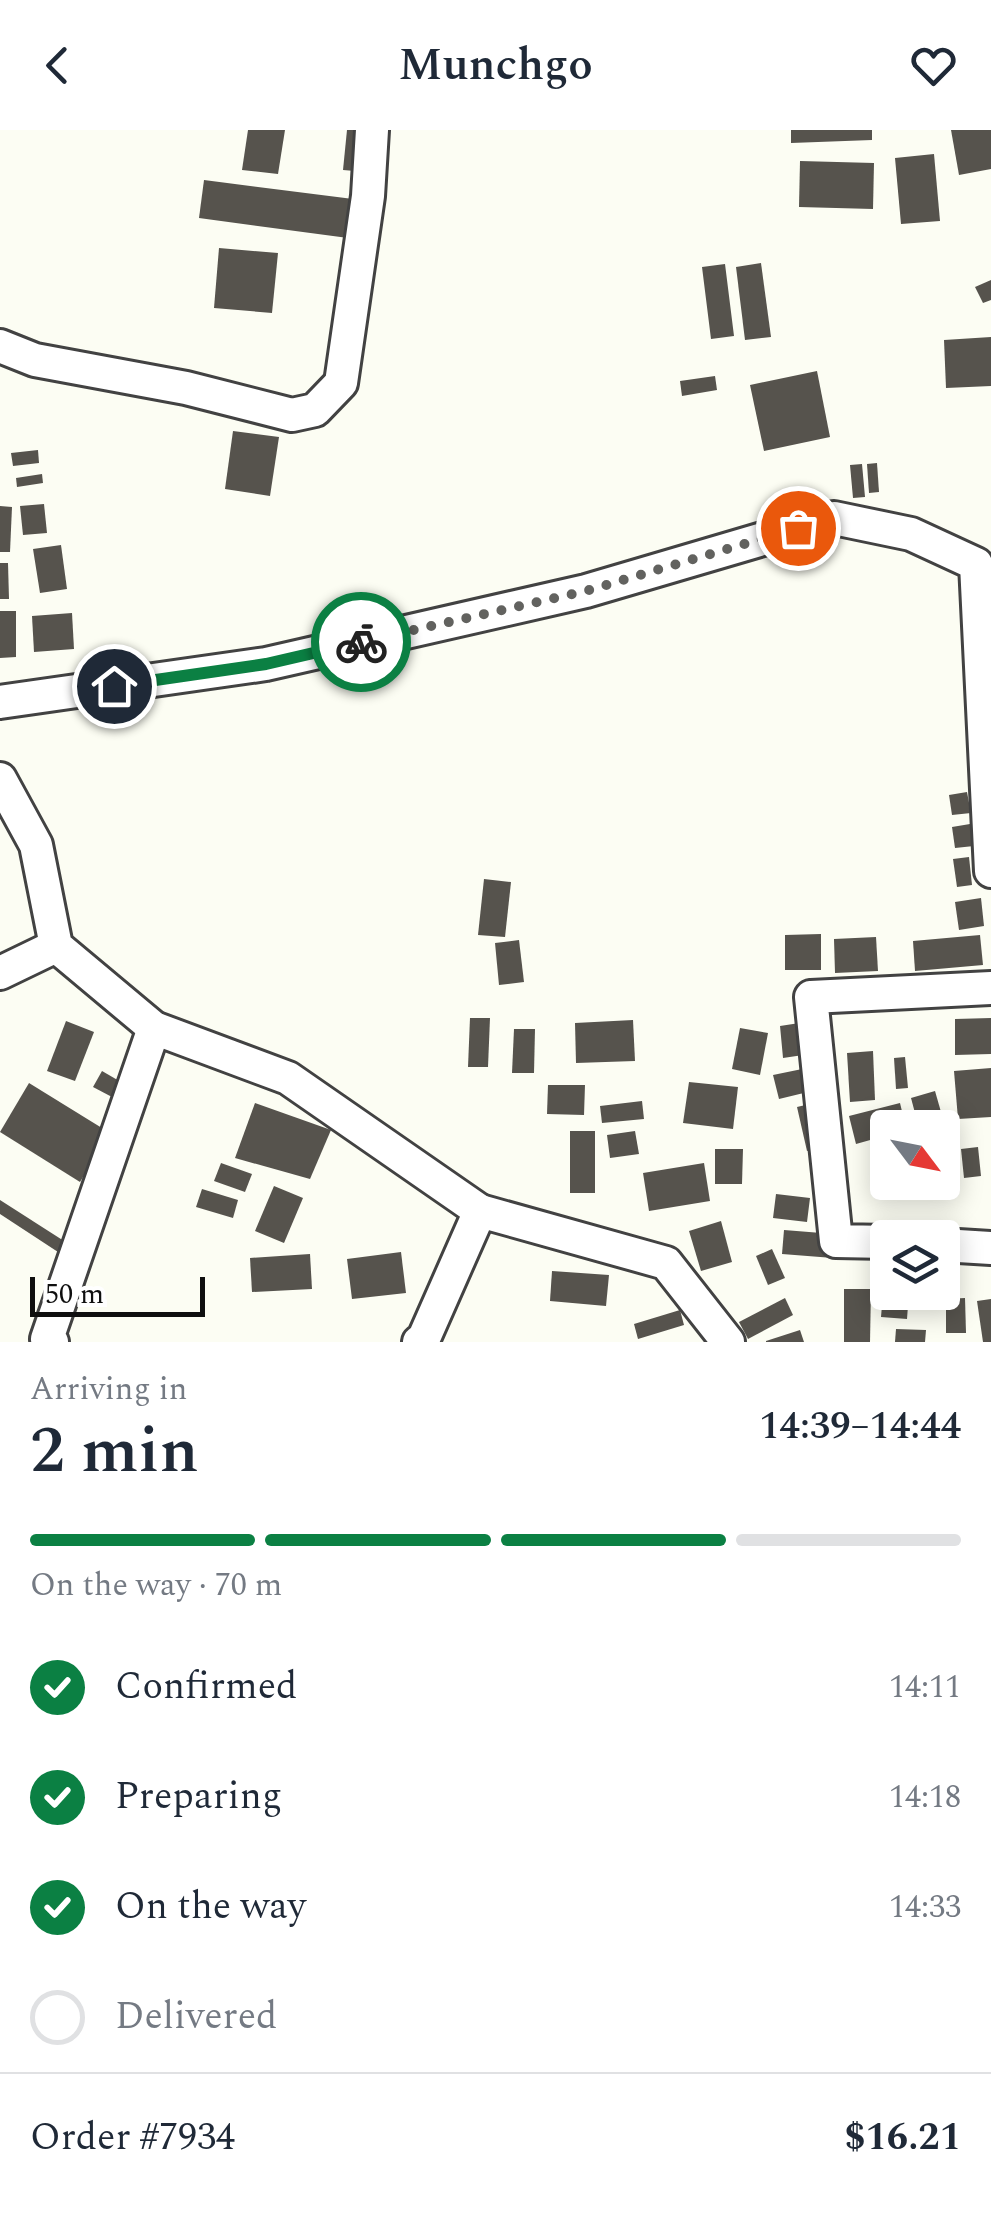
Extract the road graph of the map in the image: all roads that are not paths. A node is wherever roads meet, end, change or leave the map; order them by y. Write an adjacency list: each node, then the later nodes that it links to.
1 (372, 130): 2 (street)
2 (0, 346)
3 (984, 553): 4 (street); 6 (street)
4 (0, 702)
5 (0, 779): 7 (street)
6 (991, 871)
7 (56, 946): 8 (street); 10 (street)
8 (0, 972)
9 (991, 988): 12 (street)
10 (154, 1028): 11 (street); 15 (street)
11 (480, 1211): 16 (street); 17 (street)
12 (870, 1242)
13 (960, 1246): 14 (street)
14 (991, 1248)
15 (48, 1341)
16 (419, 1342)
17 (728, 1342)

